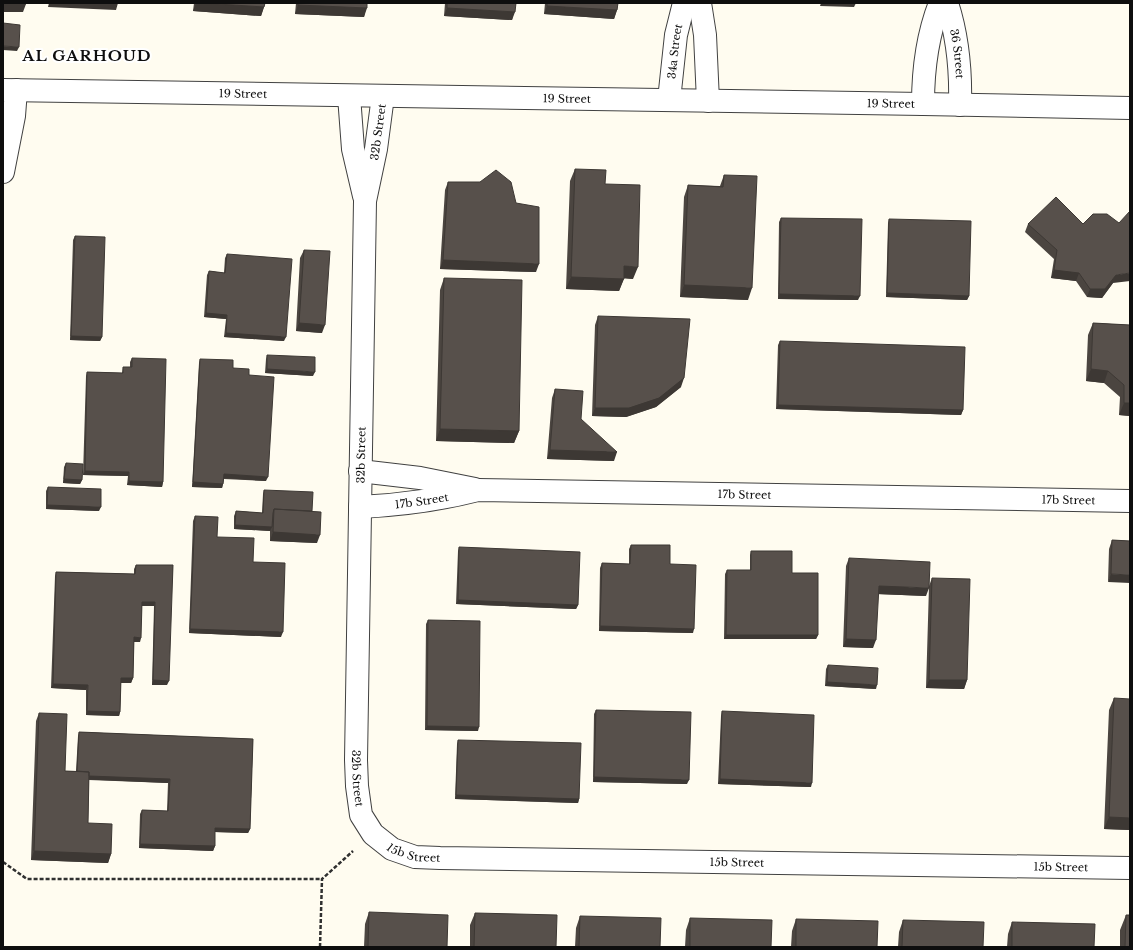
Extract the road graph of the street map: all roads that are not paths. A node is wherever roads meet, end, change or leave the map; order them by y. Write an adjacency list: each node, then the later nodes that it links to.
1 (684, 3): 8 (street, 34a Street)
2 (700, 3): 9 (street)
3 (940, 3): 10 (street, 36 Street)
4 (947, 3): 11 (street, 36 Street)
5 (9, 90): 6 (street, 19 Street); 13 (street)
6 (349, 96): 7 (street, 19 Street); 14 (street)
7 (383, 96): 8 (street, 19 Street); 14 (street, 32b Street)
8 (669, 100): 9 (street, 19 Street)
9 (708, 100): 10 (street, 19 Street)
10 (923, 104): 11 (street, 19 Street)
11 (960, 105): 12 (street, 19 Street)
12 (1130, 108)
13 (3, 172)
14 (365, 201): 15 (street, 32b Street)
15 (360, 471): 16 (street); 18 (street, 32b Street)
16 (478, 490): 17 (street, 17b Street); 18 (street, 17b Street)
17 (1130, 501)
18 (360, 507): 19 (street, 32b Street)
19 (361, 815): 20 (street, 15b Street)
20 (1130, 868)

